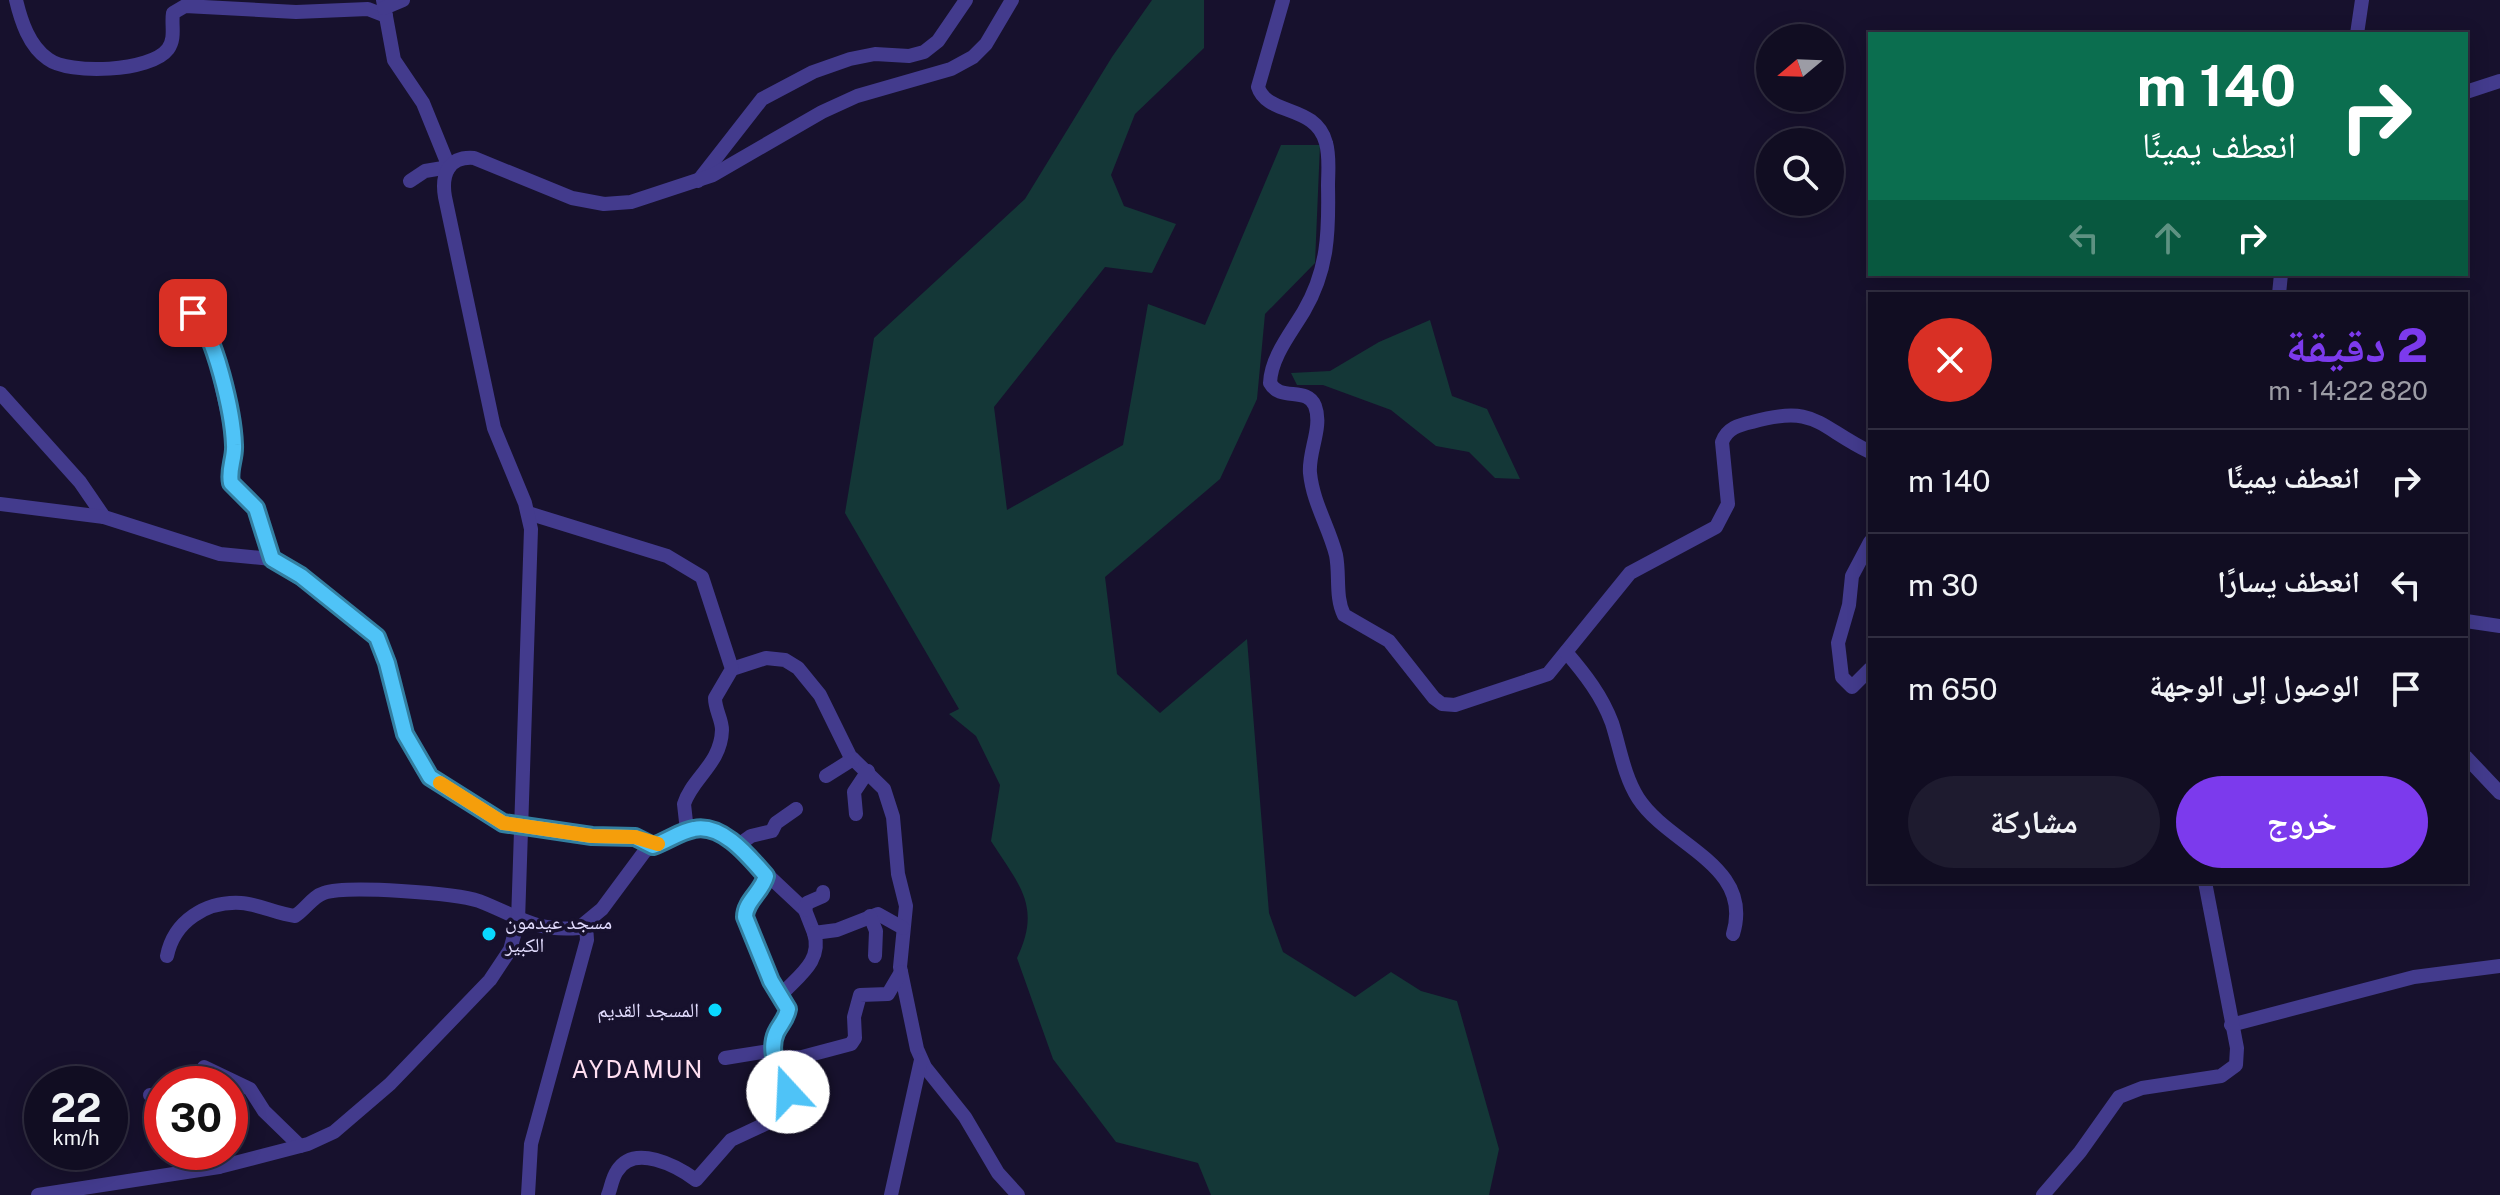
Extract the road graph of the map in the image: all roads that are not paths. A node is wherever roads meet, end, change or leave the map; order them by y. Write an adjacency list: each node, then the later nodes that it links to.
1 (16, 0): 7 (street)
2 (403, 0): 7 (street)
3 (966, 0): 14 (street)
4 (1012, 0): 14 (street)
5 (1283, 0): 25 (street)
6 (2362, 0): 8 (street)
7 (384, 8): 12 (street)
8 (2357, 32)
9 (2500, 81): 10 (street)
10 (2473, 90): 11 (street)
11 (2500, 90)
12 (449, 167): 13 (street); 14 (street); 19 (street)
13 (410, 181)
14 (698, 181)
15 (174, 296): 22 (street)
16 (0, 393): 20 (street)
17 (1868, 451): 25 (street)
18 (0, 504): 20 (street)
19 (528, 513): 26 (street); 35 (street)
20 (104, 517): 22 (street)
21 (1868, 546): 27 (street)
22 (272, 559): 35 (street)
23 (2468, 621): 24 (street)
24 (2500, 626)
25 (1566, 652): 48 (street)
26 (732, 669): 28 (street); 36 (street)
27 (1868, 671)
28 (853, 759): 30 (street); 31 (street)
29 (2468, 759): 32 (street)
30 (868, 771): 34 (street); 46 (street)
31 (826, 776)
32 (2500, 793)
33 (796, 809): 38 (street)
34 (856, 814)
35 (521, 827): 37 (street); 44 (street)
36 (691, 830): 37 (street); 38 (street)
37 (653, 846): 45 (street)
38 (737, 846): 39 (street)
39 (766, 876): 42 (street); 53 (street)
40 (2205, 884): 54 (street)
41 (823, 892): 42 (street)
42 (805, 910): 47 (street)
43 (875, 910): 46 (street); 47 (street); 50 (street)
44 (518, 921): 45 (street); 49 (street); 59 (street)
45 (586, 925): 64 (street)
46 (903, 928): 52 (street)
47 (814, 933): 53 (street)
48 (1733, 934)
49 (167, 956)
50 (875, 956)
51 (2500, 966): 54 (street)
52 (901, 972): 55 (street); 57 (street)
53 (781, 995): 55 (street)
54 (2231, 1025): 68 (street)
55 (775, 1054): 56 (street); 62 (street)
56 (725, 1058)
57 (921, 1059): 66 (street); 67 (street)
58 (248, 1088): 59 (street)
59 (300, 1146): 60 (street)
60 (248, 1159)
61 (200, 1170): 63 (street)
62 (698, 1188): 65 (street)
63 (38, 1195)
64 (528, 1195)
65 (608, 1195)
66 (891, 1195)
67 (1018, 1195)
68 (2043, 1195)

